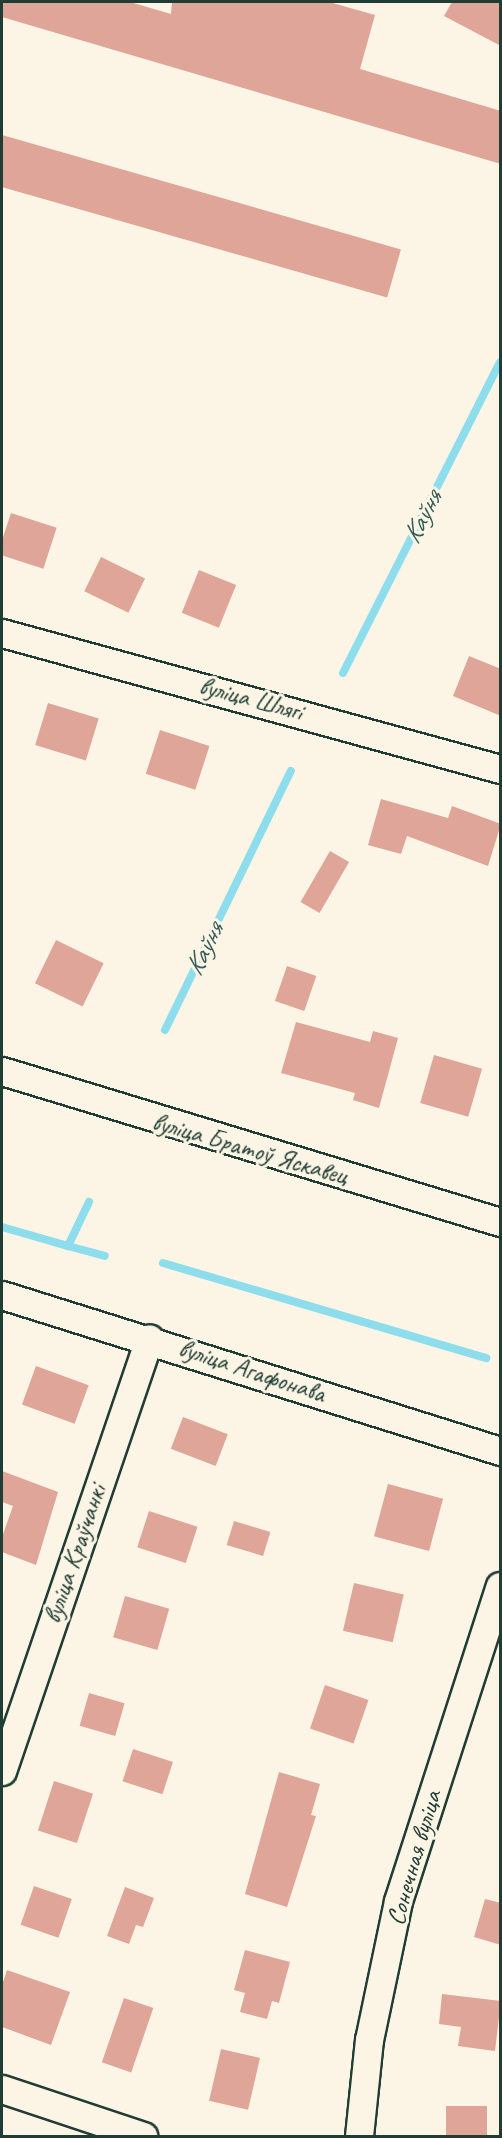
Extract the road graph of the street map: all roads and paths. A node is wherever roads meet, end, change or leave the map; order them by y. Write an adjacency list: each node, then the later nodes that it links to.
1 (2, 633): 2 (street, вуліца Шлягі)
2 (501, 769)
3 (2, 1071): 4 (street, вуліца Братоў Яскавец)
4 (501, 1222)
5 (2, 1295): 6 (street, вуліца Агафонава)
6 (149, 1338): 7 (street, вуліца Агафонава); 9 (street, вуліца Краўчанкі)
7 (501, 1451)
8 (501, 1586): 13 (street, Сонечная вуліца)
9 (11, 1711): 10 (street, вуліца Краўчанкі)
10 (2, 1771)
11 (2, 2089): 12 (street)
12 (143, 2136)
13 (359, 2136)

